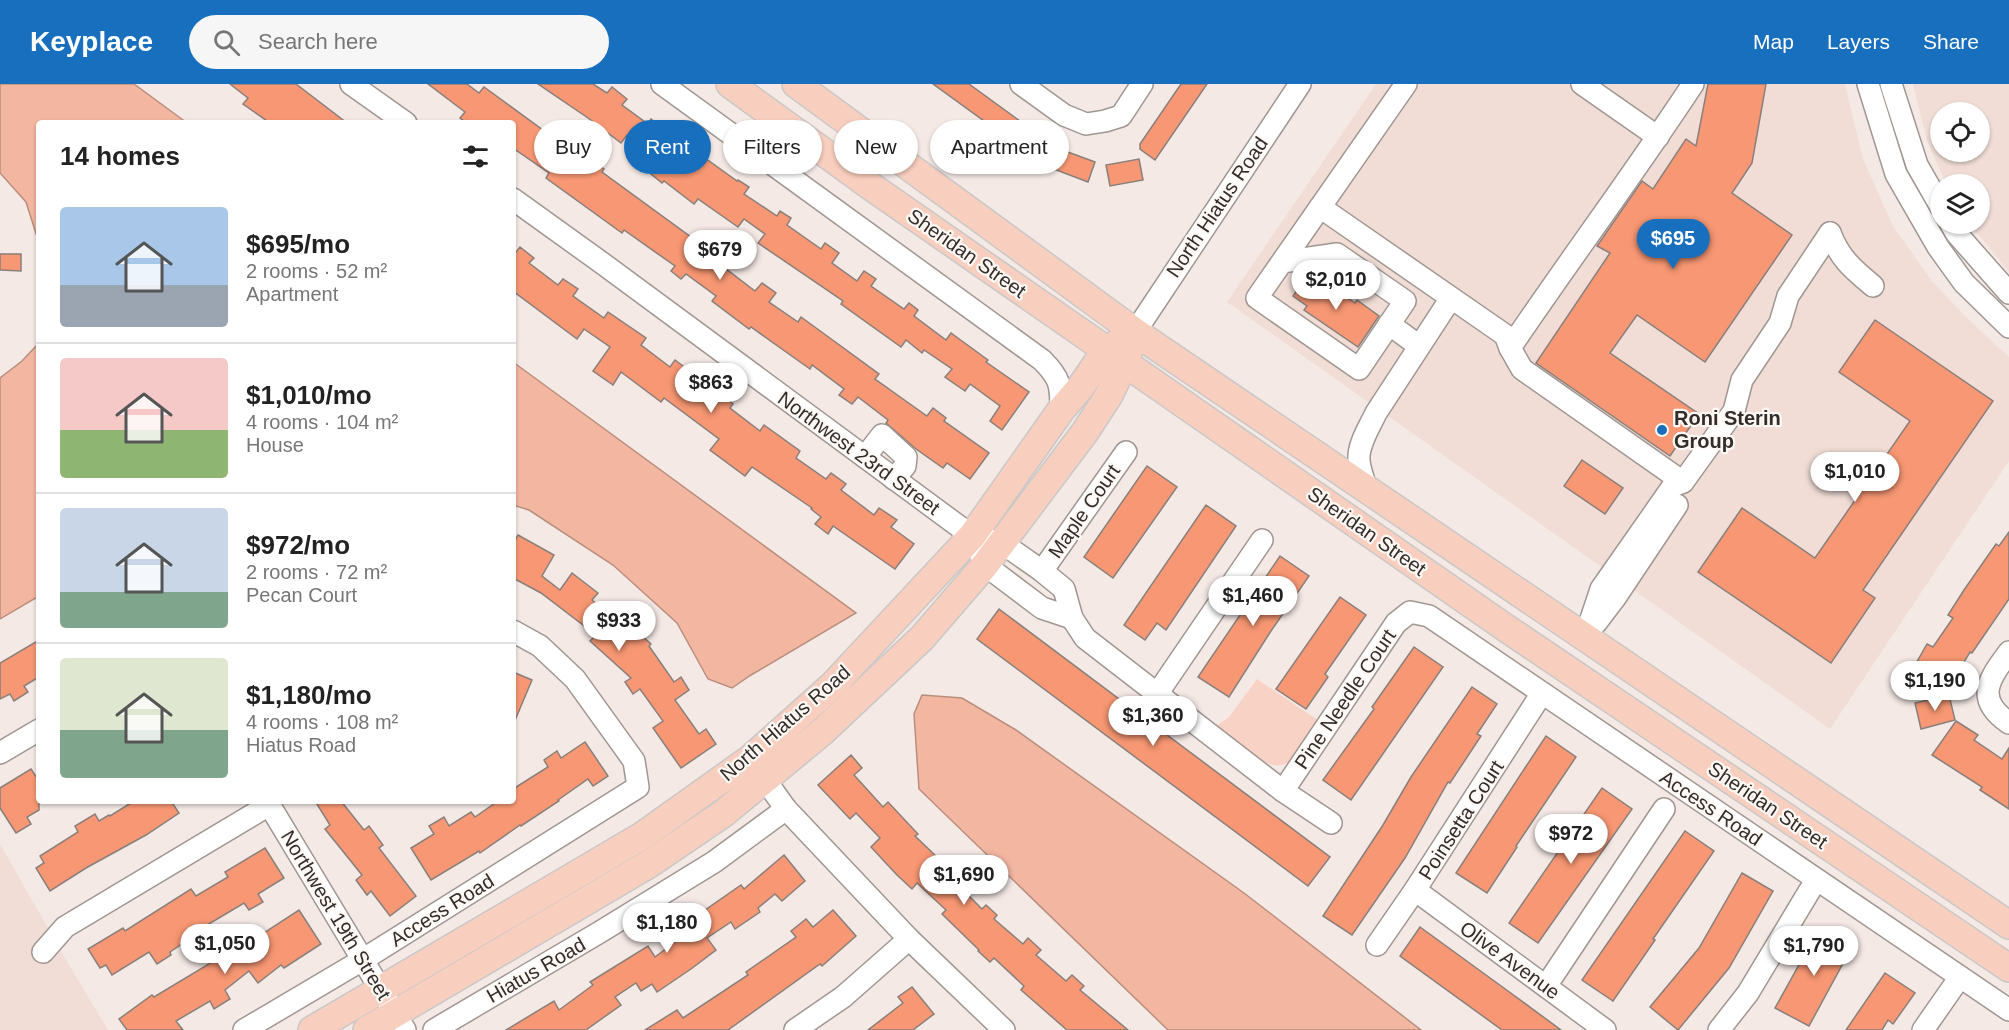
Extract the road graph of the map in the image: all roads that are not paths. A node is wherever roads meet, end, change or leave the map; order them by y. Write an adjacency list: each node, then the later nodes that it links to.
1 (351, 84): 13 (street)
2 (662, 84): 29 (street)
3 (730, 84): 28 (main road, Sheridan Street)
4 (796, 84): 25 (main road, Sheridan Street)
5 (1021, 84): 6 (street)
6 (1142, 84)
7 (1300, 84): 25 (street, North Hiatus Road)
8 (1406, 84): 17 (street)
9 (1582, 84): 14 (street)
10 (1693, 84): 14 (street)
11 (1868, 84): 24 (street)
12 (1891, 84): 15 (street)
13 (402, 120)
14 (1658, 137): 27 (street)
15 (1930, 188)
16 (516, 201): 33 (street, Northwest 23rd Street)
17 (1320, 207): 19 (street); 22 (street)
18 (1957, 234): 21 (street)
19 (1282, 262): 23 (street); 23 (street)
20 (1874, 286): 31 (street)
21 (2009, 293)
22 (1451, 298): 26 (street); 27 (street)
23 (1389, 324): 26 (street)
24 (2009, 327)
25 (1135, 332): 28 (main road, North Hiatus Road); 32 (main road, Sheridan Street)
26 (1419, 346): 32 (street)
27 (1510, 348): 31 (street)
28 (1116, 356): 29 (main road, North Hiatus Road); 35 (main road, North Hiatus Road); 43 (main road, Sheridan Street)
29 (1061, 410): 33 (main road, North Hiatus Road)
30 (1126, 452): 37 (street, Maple Court)
31 (1683, 482): 41 (street)
32 (1366, 488): 41 (main road, Sheridan Street)
33 (972, 536): 35 (street); 36 (street); 49 (main road, North Hiatus Road)
34 (1262, 540): 45 (street)
35 (1002, 543): 36 (main road, North Hiatus Road); 37 (street)
36 (985, 565): 39 (street); 49 (main road, North Hiatus Road)
37 (1042, 571): 39 (street)
38 (1410, 612): 44 (street, Access Road); 50 (street, Pine Needle Court)
39 (1072, 618): 45 (street)
40 (516, 633): 62 (street, Access Road)
41 (1585, 637): 43 (main road); 58 (main road, Sheridan Street)
42 (2009, 652): 46 (street)
43 (1565, 668): 63 (main road, Sheridan Street)
44 (1542, 693): 56 (street, Access Road); 57 (street, Poinsetta Court)
45 (1157, 694): 50 (street)
46 (2009, 723)
47 (36, 732): 48 (street)
48 (0, 753)
49 (758, 770): 53 (street); 66 (main road, North Hiatus Road); 68 (main road, North Hiatus Road)
50 (1283, 791): 55 (street)
51 (266, 804): 61 (street)
52 (269, 804): 62 (street, Northwest 19th Street)
53 (786, 809): 59 (street); 72 (street, Hiatus Road)
54 (1664, 809): 65 (street)
55 (1331, 823)
56 (1816, 880): 64 (street, Access Road); 76 (street)
57 (1415, 890): 60 (street, Poinsetta Court); 65 (street, Olive Avenue)
58 (2009, 925)
59 (909, 939): 73 (street); 74 (street)
60 (1377, 945)
61 (43, 952)
62 (364, 959): 66 (street, Northwest 19th Street); 69 (street, Access Road)
63 (2009, 968)
64 (1960, 977): 67 (street, Access Road); 77 (street)
65 (1546, 986): 75 (street, Olive Avenue)
66 (381, 990): 68 (street, Northwest 19th Street); 70 (main road, North Hiatus Road)
67 (2009, 1011)
68 (400, 1022): 71 (main road, North Hiatus Road)
69 (244, 1030)
70 (312, 1030)
71 (367, 1030)
72 (434, 1030)
73 (795, 1030)
74 (1004, 1030)
75 (1605, 1030)
76 (1719, 1030)
77 (1923, 1030)

